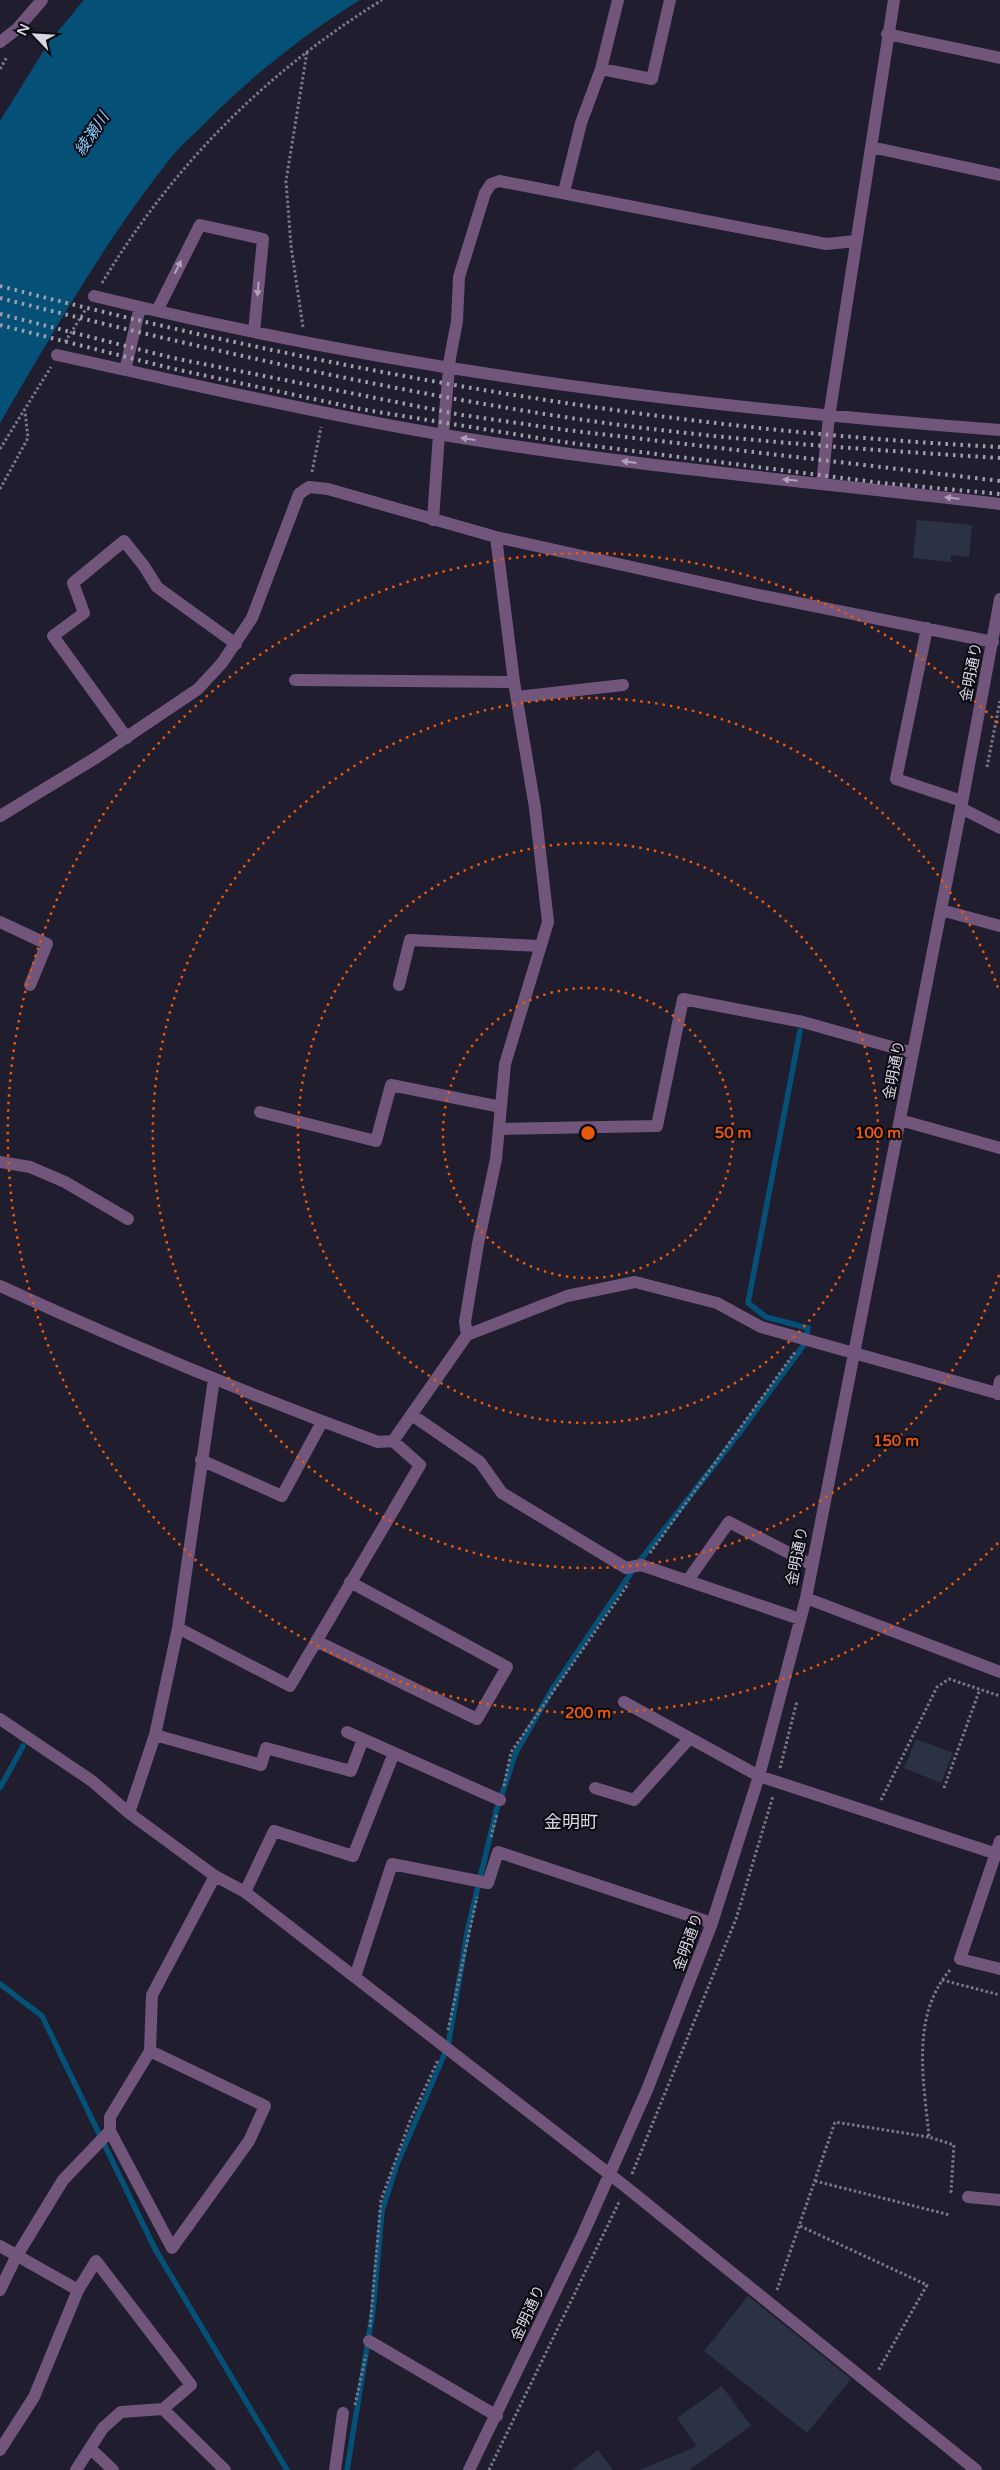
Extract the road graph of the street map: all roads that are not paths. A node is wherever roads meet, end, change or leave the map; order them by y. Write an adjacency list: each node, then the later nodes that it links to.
1 (42, 0): 6 (street)
2 (618, 0): 8 (street)
3 (670, 0): 8 (street)
4 (894, 0): 5 (street)
5 (887, 34): 7 (street); 9 (street)
6 (0, 42)
7 (1000, 58)
8 (601, 69): 11 (street)
9 (871, 147): 10 (street); 12 (street)
10 (1000, 175)
11 (564, 192): 12 (street); 18 (street)
12 (856, 241): 20 (street)
13 (94, 296): 14 (street)
14 (140, 307): 15 (street); 19 (street)
15 (157, 311): 16 (street); 16 (street, one-way to 16)
16 (254, 332): 18 (street)
17 (57, 355): 19 (street)
18 (451, 369): 20 (street); 22 (street)
19 (125, 370): 22 (street)
20 (829, 417): 21 (street); 23 (street)
21 (1000, 430)
22 (441, 435): 23 (street, one-way to 22); 25 (street)
23 (822, 484): 24 (street, one-way to 23)
24 (1000, 504)
25 (433, 520): 26 (street); 29 (street)
26 (496, 537): 28 (street); 32 (street)
27 (1000, 599): 30 (street, 金明通り)
28 (927, 628): 30 (street); 36 (street)
29 (236, 644): 35 (street); 35 (street)
30 (995, 645): 36 (street, 金明通り)
31 (295, 680): 32 (street)
32 (514, 682): 34 (street)
33 (623, 685): 34 (street)
34 (517, 697): 42 (street)
35 (127, 738): 37 (street)
36 (962, 804): 38 (street); 39 (street, 金明通り)
37 (0, 816)
38 (1000, 828)
39 (941, 910): 41 (street); 45 (street, 金明通り)
40 (0, 922): 43 (street)
41 (1000, 926)
42 (540, 946): 44 (street); 46 (street)
43 (30, 985)
44 (399, 985)
45 (913, 1053): 48 (street, 金明通り); 49 (street)
46 (501, 1107): 47 (street); 49 (street)
47 (260, 1112)
48 (900, 1120): 50 (street); 55 (street, 金明通り)
49 (500, 1128): 54 (street)
50 (1000, 1148)
51 (0, 1162): 52 (street)
52 (128, 1219)
53 (0, 1286): 56 (street)
54 (467, 1335): 55 (street); 58 (street)
55 (854, 1352): 57 (street); 62 (street, 金明通り)
56 (214, 1379): 59 (street); 61 (street)
57 (999, 1390)
58 (412, 1415): 60 (street); 63 (street)
59 (322, 1422): 60 (street); 61 (street)
60 (393, 1441): 64 (street)
61 (201, 1460): 67 (street)
62 (812, 1565): 63 (street); 65 (street, 金明通り)
63 (688, 1580): 66 (street)
64 (350, 1582): 68 (street); 68 (street)
65 (806, 1598): 66 (street, 金明通り); 69 (street)
66 (800, 1618): 77 (street, 金明通り)
67 (178, 1628): 68 (street); 73 (street)
68 (316, 1641)
69 (1000, 1672)
70 (624, 1702): 75 (street)
71 (0, 1719): 80 (street)
72 (347, 1732): 74 (street)
73 (155, 1735): 74 (street); 80 (street)
74 (363, 1739): 76 (street)
75 (689, 1739): 77 (street); 78 (street)
76 (394, 1753): 79 (street); 83 (street)
77 (759, 1776): 81 (street); 84 (street, 金明通り)
78 (595, 1788)
79 (500, 1800)
80 (129, 1813): 82 (street)
81 (999, 1850): 85 (street)
82 (215, 1876): 83 (street); 87 (street)
83 (245, 1892): 86 (street)
84 (712, 1923): 86 (street); 89 (street, 金明通り)
85 (1000, 1969)
86 (355, 1977): 89 (street)
87 (150, 2051): 88 (street); 88 (street)
88 (110, 2131): 93 (street)
89 (609, 2176): 99 (street, 金明通り); 107 (street)
90 (968, 2197): 91 (street)
91 (1000, 2200)
92 (0, 2246): 93 (street)
93 (16, 2257): 94 (street); 95 (street)
94 (0, 2290)
95 (78, 2290): 97 (street); 101 (street)
96 (369, 2342): 99 (street)
97 (163, 2410): 100 (street); 104 (street)
98 (343, 2412): 105 (street)
99 (497, 2416): 106 (street, 金明通り)
100 (90, 2448): 102 (street); 103 (street)
101 (0, 2450)
102 (76, 2470)
103 (112, 2470)
104 (225, 2470)
105 (335, 2470)
106 (469, 2470)
107 (976, 2470)

